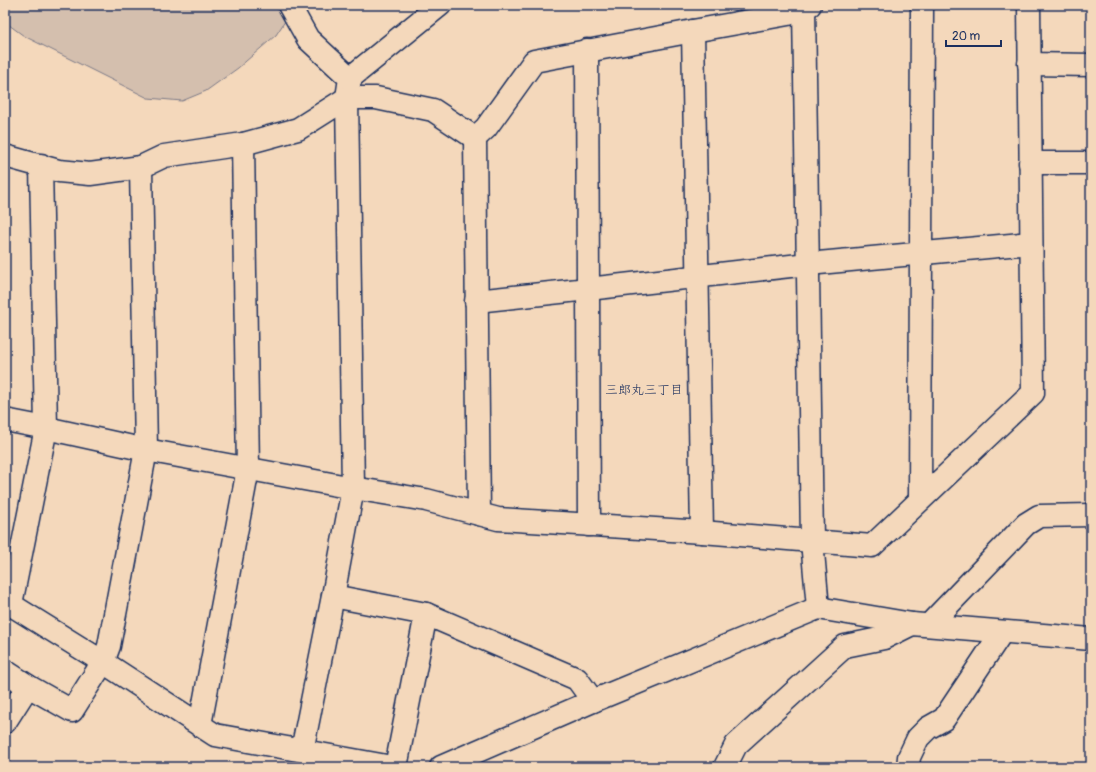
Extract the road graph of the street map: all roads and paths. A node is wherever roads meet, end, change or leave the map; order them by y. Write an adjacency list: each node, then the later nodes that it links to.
1 (289, 5): 10 (street)
2 (440, 5): 10 (street)
3 (922, 5): 19 (street)
4 (1029, 5): 8 (street)
5 (807, 6): 6 (street); 20 (street)
6 (693, 31): 7 (street); 21 (street)
7 (587, 50): 11 (street); 22 (street)
8 (1029, 64): 9 (street); 14 (street)
9 (1091, 65)
10 (349, 88): 11 (street); 12 (street); 28 (street)
11 (475, 138): 23 (street)
12 (243, 144): 17 (street); 27 (street)
13 (5, 156): 16 (street)
14 (1030, 163): 15 (street); 18 (street)
15 (1091, 163)
16 (41, 165): 17 (street); 25 (street)
17 (142, 167): 26 (street)
18 (1031, 243): 19 (street); 29 (street)
19 (921, 254): 20 (street); 29 (street)
20 (808, 264): 21 (street); 34 (street)
21 (697, 277): 22 (street); 33 (street)
22 (588, 289): 23 (street); 32 (street)
23 (476, 301): 30 (street)
24 (5, 420): 25 (street)
25 (46, 428): 26 (street); 36 (street)
26 (146, 450): 27 (street); 42 (street)
27 (248, 469): 28 (street); 47 (street)
28 (353, 488): 30 (street); 35 (street)
29 (920, 500): 34 (street)
30 (479, 514): 32 (street)
31 (1091, 515): 39 (street)
32 (589, 525): 33 (street)
33 (702, 532): 34 (street)
34 (812, 541): 37 (street)
35 (333, 596): 38 (street); 48 (street)
36 (8, 602): 42 (street)
37 (818, 608): 39 (street); 45 (street)
38 (426, 614): 45 (street); 50 (street)
39 (921, 624): 40 (street); 52 (street)
40 (1002, 632): 41 (street); 53 (street)
41 (1091, 639)
42 (103, 662): 44 (street); 47 (street)
43 (5, 671): 44 (street)
44 (28, 686): 46 (street)
45 (594, 701): 51 (street)
46 (5, 722)
47 (200, 725): 48 (street)
48 (302, 750): 49 (street)
49 (392, 767)
50 (396, 767)
51 (441, 767)
52 (725, 767)
53 (908, 767)

